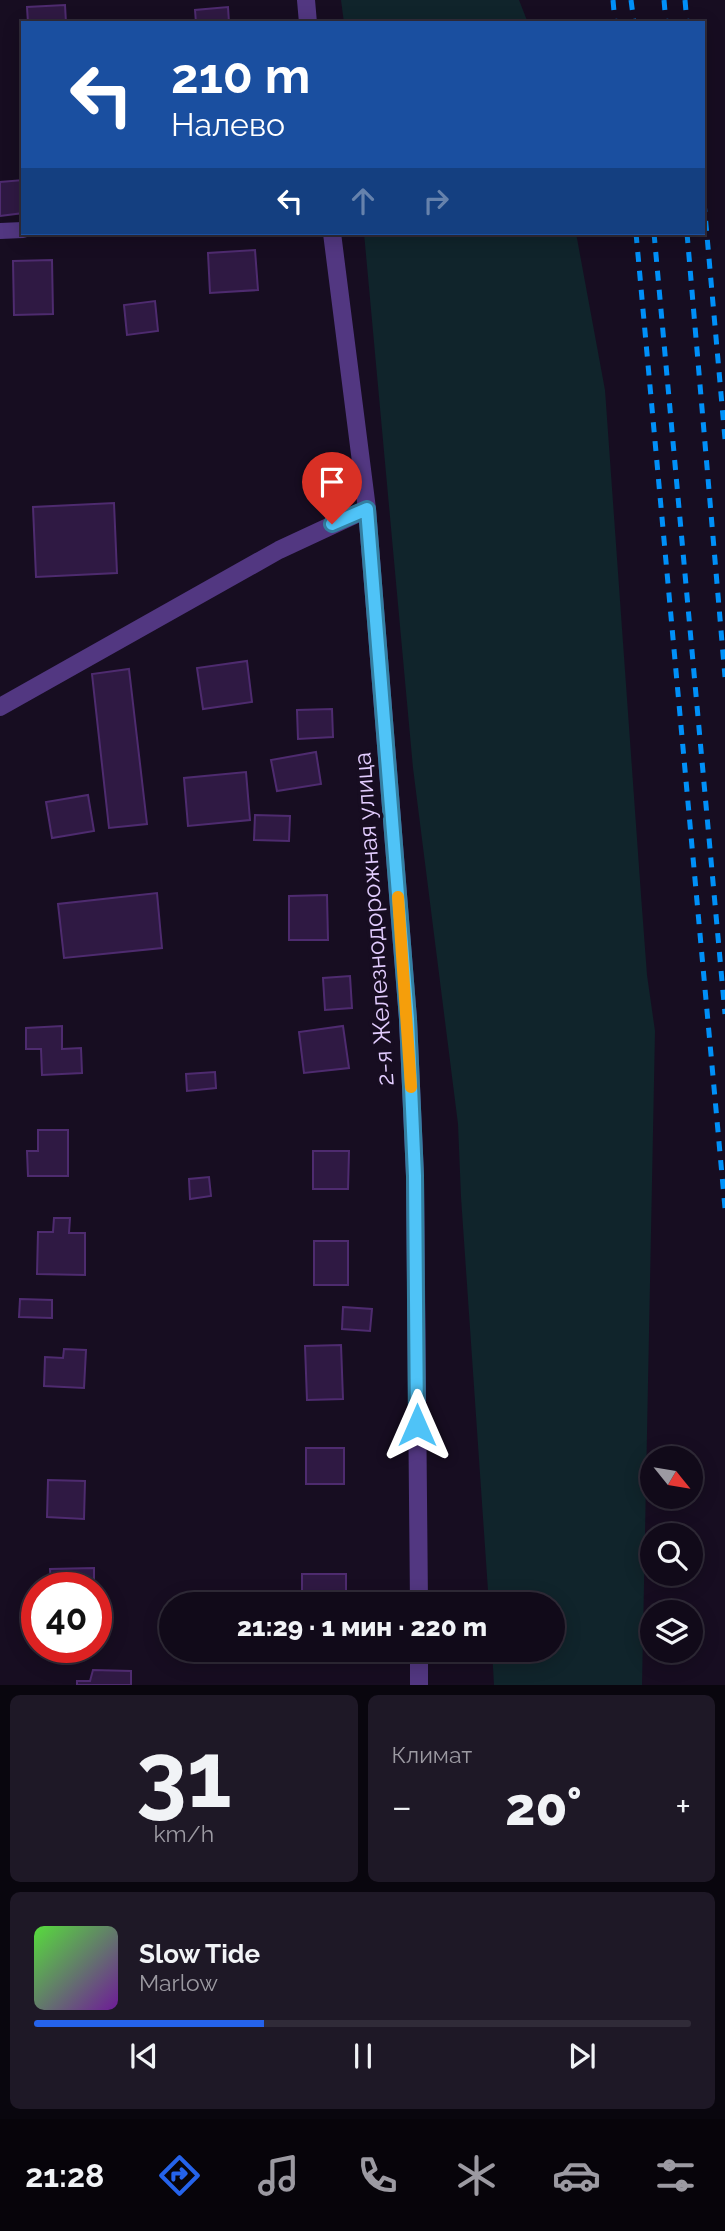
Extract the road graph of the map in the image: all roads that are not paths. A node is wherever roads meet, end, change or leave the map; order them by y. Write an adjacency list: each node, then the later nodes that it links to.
1 (306, 0): 2 (street)
2 (308, 21)
3 (21, 230): 4 (lane)
4 (0, 232)
5 (332, 235): 6 (street, 2-я Железнодорожная улица)
6 (367, 509): 7 (street); 8 (street, 2-я Железнодорожная улица)
7 (0, 707)
8 (419, 1592)
9 (419, 1662): 10 (street)
10 (419, 1685)

